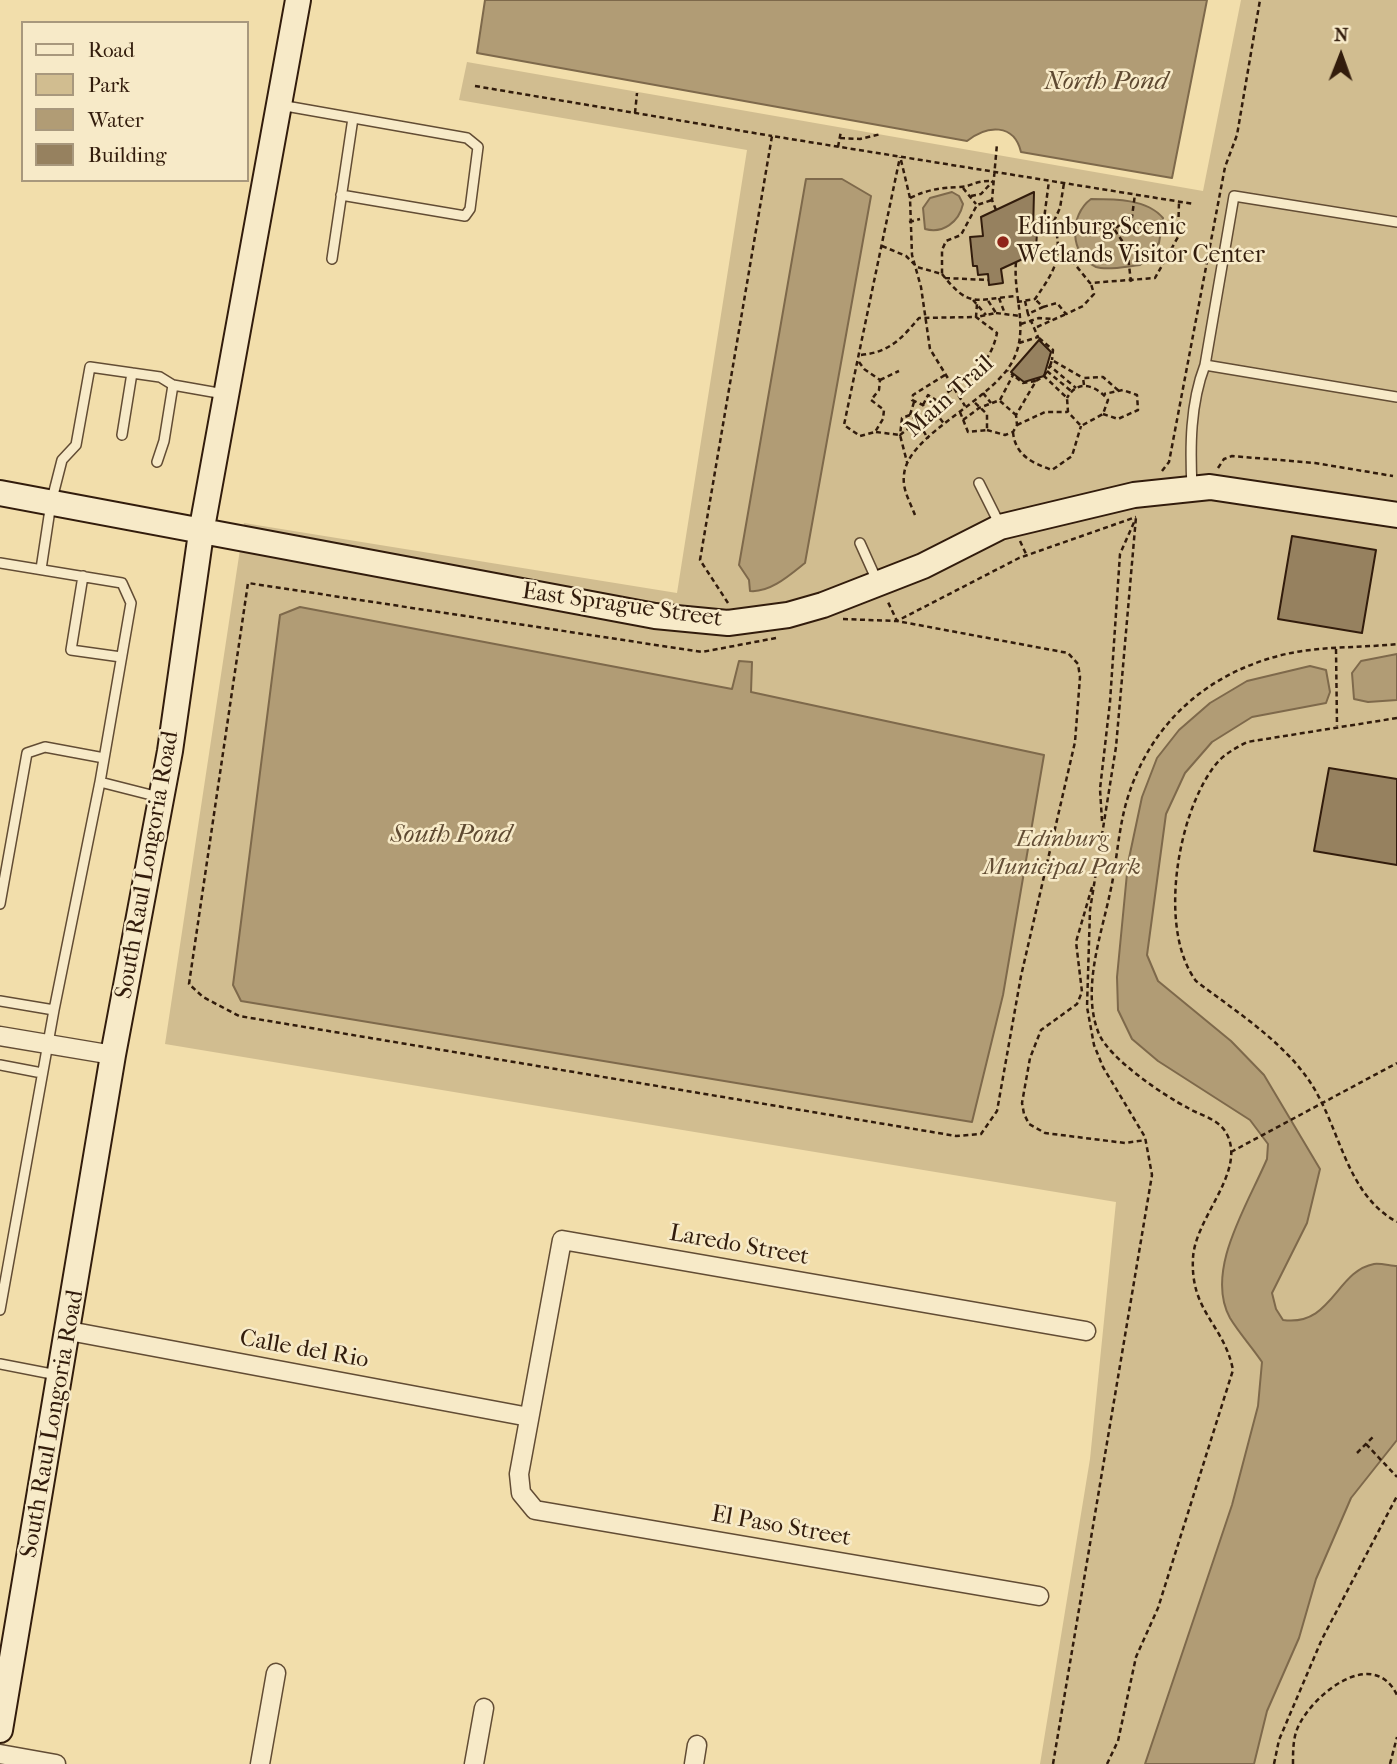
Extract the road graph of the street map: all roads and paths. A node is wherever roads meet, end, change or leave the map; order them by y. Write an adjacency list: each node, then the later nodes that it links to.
1 (298, 0): 5 (main road, South Raul Longoria Road)
2 (1260, 0): 127 (path)
3 (475, 86): 6 (path)
4 (638, 93): 6 (path)
5 (279, 105): 7 (lane); 94 (main road, South Raul Longoria Road)
6 (635, 113): 10 (path)
7 (353, 118): 21 (lane); 21 (lane)
8 (841, 131): 11 (path)
9 (881, 134): 11 (path)
10 (772, 136): 13 (path); 144 (path)
11 (840, 138): 13 (path)
12 (997, 144): 15 (path)
13 (838, 147): 14 (path)
14 (900, 157): 15 (path); 23 (path); 36 (path)
15 (993, 172): 16 (path); 17 (path)
16 (993, 181): 19 (path); 22 (path); 24 (path)
17 (1049, 181): 18 (path); 30 (path)
18 (1064, 183): 20 (path); 31 (path)
19 (963, 188): 22 (path); 23 (path)
20 (1135, 194): 25 (path); 35 (path)
21 (341, 195): 38 (lane)
22 (971, 196): 27 (path)
23 (910, 198): 32 (path)
24 (992, 200): 27 (path); 28 (path)
25 (1179, 202): 26 (path); 43 (path)
26 (1194, 204)
27 (977, 205): 41 (path)
28 (996, 210)
29 (920, 219): 32 (path)
30 (1044, 219): 31 (path); 34 (path)
31 (1054, 221): 35 (path); 37 (path)
32 (909, 222): 40 (path)
33 (1397, 222): 73 (lane)
34 (1033, 225)
35 (1114, 229): 43 (path)
36 (882, 246): 40 (path); 70 (path)
37 (1061, 247): 44 (path); 50 (path)
38 (332, 259)
39 (1016, 262): 46 (path, Main Trail)
40 (917, 267): 41 (path); 61 (path)
41 (943, 276): 42 (path); 45 (path)
42 (989, 280)
43 (1131, 282): 44 (path)
44 (1090, 283): 59 (path)
45 (958, 295): 48 (path); 51 (path)
46 (1016, 296): 47 (path); 53 (path, Main Trail)
47 (999, 298): 49 (path); 57 (path)
48 (954, 299)
49 (988, 299): 51 (path); 56 (path)
50 (1035, 299): 52 (path); 55 (path)
51 (973, 300): 54 (path)
52 (1025, 301): 53 (path); 58 (path)
53 (1017, 302): 62 (path, Main Trail)
54 (977, 304): 60 (path); 63 (path)
55 (1043, 307): 58 (path); 59 (path)
56 (996, 313): 57 (path); 60 (path)
57 (1005, 314): 62 (path)
58 (1028, 314): 65 (path)
59 (1066, 314): 64 (path)
60 (986, 315): 63 (path)
61 (924, 316): 63 (path); 70 (path); 79 (path)
62 (1020, 316): 66 (path, Main Trail)
63 (976, 317): 87 (path)
64 (1056, 320): 65 (path); 67 (path)
65 (1032, 321): 66 (path); 67 (path)
66 (1021, 324): 69 (path, Main Trail)
67 (1036, 328): 68 (path)
68 (1038, 337): 69 (path); 71 (path)
69 (1019, 343): 75 (path, Main Trail)
70 (861, 355): 72 (path)
71 (1052, 360): 74 (path); 82 (path)
72 (859, 362): 83 (path); 119 (path)
73 (1205, 365): 96 (lane); 130 (lane)
74 (1050, 366): 77 (path); 89 (path)
75 (1008, 370): 80 (path); 92 (path, Main Trail)
76 (899, 371): 83 (path)
77 (1047, 371): 81 (path); 90 (path)
78 (132, 373): 85 (lane); 121 (lane); 132 (lane)
79 (945, 375): 87 (path); 88 (path)
80 (1013, 375): 84 (path); 98 (path)
81 (1044, 376): 84 (path); 97 (path)
82 (1083, 379): 86 (path); 91 (path)
83 (880, 380): 119 (path)
84 (1036, 381): 112 (path)
85 (173, 385): 94 (lane); 124 (lane)
86 (1084, 385): 89 (path); 93 (path)
87 (953, 387): 99 (path); 104 (path)
88 (920, 388): 95 (path); 101 (path)
89 (1076, 388): 90 (path)
90 (1071, 391): 97 (path)
91 (1119, 391): 93 (path); 110 (path)
92 (983, 393): 100 (path, Main Trail); 102 (path)
93 (1104, 394): 110 (path)
94 (226, 395): 136 (main road, South Raul Longoria Road)
95 (928, 395): 99 (path); 103 (path)
96 (1397, 397)
97 (1068, 398): 107 (path)
98 (1000, 400): 102 (path); 112 (path)
99 (937, 401): 108 (path)
100 (973, 401): 104 (path, Main Trail); 105 (path)
101 (914, 402): 103 (path); 111 (path)
102 (991, 403): 105 (path)
103 (923, 405): 109 (path)
104 (966, 407): 106 (path, Main Trail)
105 (979, 408): 113 (path); 118 (path)
106 (960, 412): 113 (path); 115 (path, Main Trail)
107 (1068, 412): 116 (path); 117 (path)
108 (936, 413): 109 (path); 115 (path)
109 (927, 414): 114 (path)
110 (1103, 414): 117 (path)
111 (910, 415): 114 (path); 122 (path)
112 (1016, 415): 116 (path)
113 (963, 420): 118 (path)
114 (918, 421): 122 (path); 123 (path)
115 (945, 425): 123 (path, Main Trail)
116 (1017, 425): 120 (path)
117 (1081, 426): 120 (path)
118 (987, 430): 120 (path)
119 (875, 432): 122 (path)
120 (1013, 432)
121 (122, 435)
122 (900, 435): 125 (path)
123 (928, 439): 125 (path, Main Trail)
124 (157, 462)
125 (907, 462): 133 (path, Main Trail)
126 (1215, 472): 128 (path)
127 (1158, 475)
128 (1393, 477)
129 (979, 483): 137 (lane)
130 (1192, 489): 134 (main road, East Sprague Street); 137 (main road, East Sprague Street)
131 (0, 493): 132 (main road, East Sprague Street)
132 (51, 503): 136 (main road, East Sprague Street); 141 (lane)
133 (915, 515)
134 (1397, 515)
135 (1136, 517): 139 (path); 156 (path); 156 (path)
136 (201, 533): 143 (main road, East Sprague Street); 155 (main road, South Raul Longoria Road)
137 (1009, 533): 139 (path); 143 (main road, East Sprague Street)
138 (860, 543): 143 (lane)
139 (1027, 556): 145 (path)
140 (0, 563): 141 (lane)
141 (41, 569): 142 (lane)
142 (83, 576): 150 (lane); 150 (lane)
143 (882, 590): 145 (path)
144 (731, 609)
145 (897, 621): 146 (path); 147 (path)
146 (833, 622)
147 (787, 635)
148 (1397, 644): 149 (path)
149 (1336, 649): 152 (path); 169 (path)
150 (121, 657): 153 (lane)
151 (1397, 718): 152 (path)
152 (1337, 727): 167 (path)
153 (104, 758): 154 (lane); 158 (lane)
154 (100, 782): 155 (lane); 160 (lane)
155 (161, 797): 163 (main road, South Raul Longoria Road)
156 (1102, 826): 157 (path)
157 (1095, 881): 168 (path); 168 (path)
158 (0, 904)
159 (0, 1001): 160 (lane)
160 (54, 1010): 162 (lane)
161 (0, 1036): 162 (street)
162 (48, 1044): 163 (street); 166 (lane)
163 (113, 1055): 172 (main road, South Raul Longoria Road)
164 (1397, 1063): 167 (path)
165 (0, 1065): 166 (lane)
166 (42, 1073): 171 (lane)
167 (1321, 1101): 169 (path); 170 (path)
168 (1146, 1140): 194 (path)
169 (1231, 1152): 195 (path)
170 (1397, 1222)
171 (0, 1310)
172 (69, 1331): 175 (main road, South Raul Longoria Road); 176 (street, Calle del Rio)
173 (1086, 1331): 176 (street, Laredo Street)
174 (0, 1364): 175 (lane)
175 (61, 1375): 186 (main road, South Raul Longoria Road)
176 (529, 1417): 182 (street, El Paso Street)
177 (1374, 1436): 178 (path)
178 (1366, 1444): 179 (path); 180 (path)
179 (1357, 1453)
180 (1397, 1477)
181 (1397, 1496): 196 (path)
182 (1039, 1596)
183 (276, 1673): 191 (street)
184 (1397, 1695): 197 (path)
185 (485, 1708): 192 (street)
186 (0, 1730)
187 (1397, 1737): 198 (path)
188 (697, 1745): 193 (street)
189 (0, 1754): 190 (street)
190 (56, 1764)
191 (260, 1764)
192 (474, 1764)
193 (694, 1764)
194 (1053, 1764)
195 (1107, 1764)
196 (1274, 1764)
197 (1293, 1764)
198 (1390, 1764)

